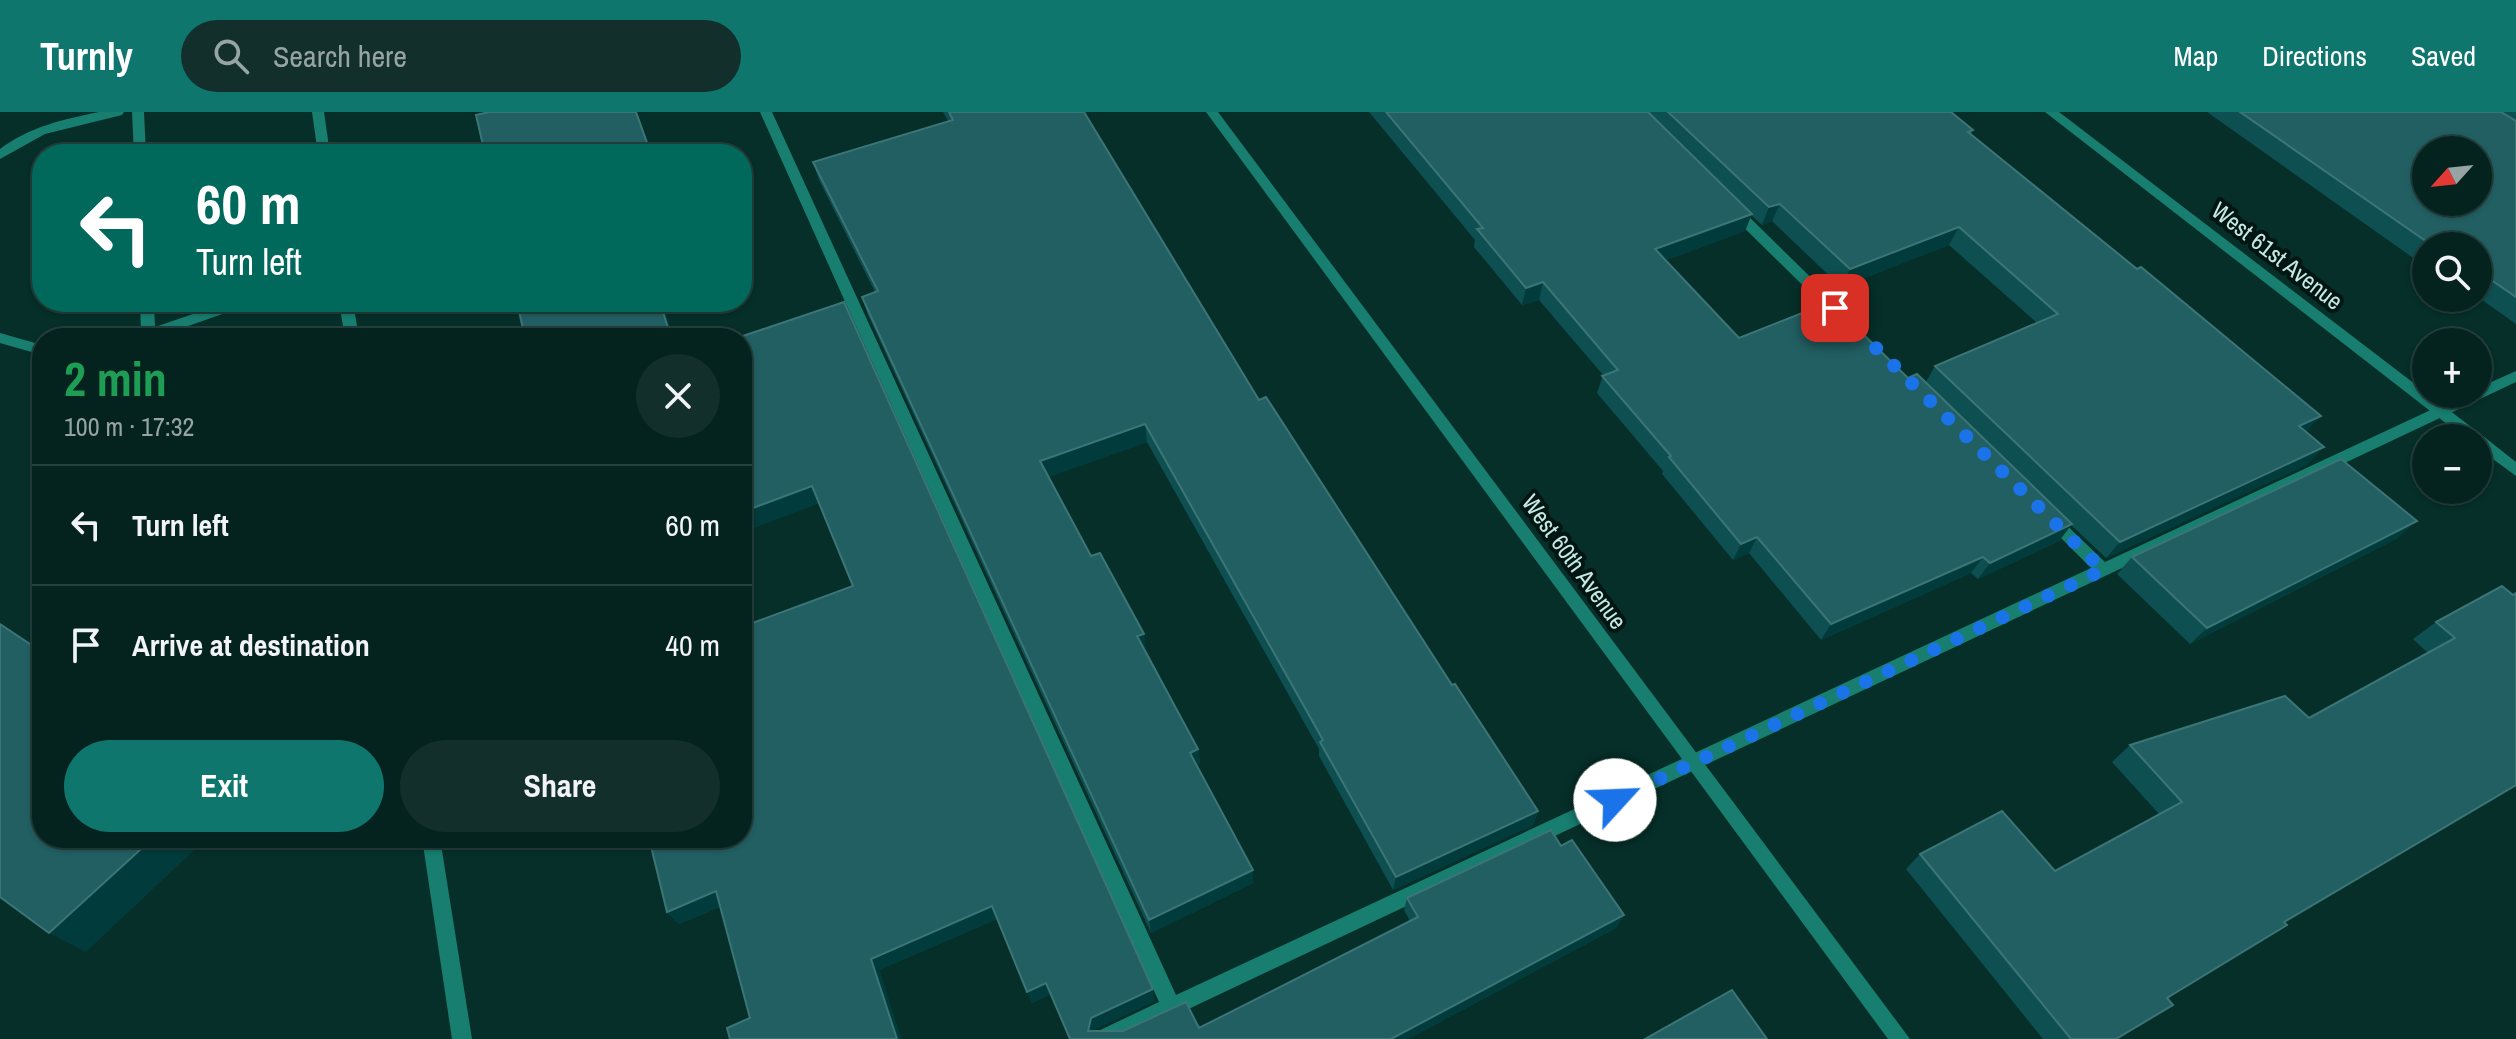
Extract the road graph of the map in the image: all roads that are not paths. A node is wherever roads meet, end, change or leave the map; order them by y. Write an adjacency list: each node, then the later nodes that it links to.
1 (118, 112): 9 (street)
2 (138, 112): 7 (street)
3 (318, 112): 8 (street)
4 (766, 112): 27 (street)
5 (1212, 112): 25 (street, West 60th Avenue)
6 (2051, 112): 19 (street, West 61st Avenue)
7 (140, 144)
8 (323, 144)
9 (0, 155)
10 (1726, 201): 12 (street)
11 (215, 312): 13 (street)
12 (1851, 324)
13 (169, 328)
14 (0, 338): 15 (street)
15 (32, 347)
16 (2516, 376): 17 (street)
17 (2492, 387)
18 (2448, 408): 19 (street)
19 (2441, 411): 20 (street, West 61st Avenue); 24 (street)
20 (2457, 424)
21 (2492, 451): 22 (street, West 61st Avenue)
22 (2516, 470)
23 (2034, 503): 24 (street)
24 (2103, 570): 25 (street)
25 (1693, 764): 27 (street); 30 (street, West 60th Avenue)
26 (433, 848): 28 (street)
27 (1171, 1006): 29 (street)
28 (462, 1039)
29 (1103, 1039)
30 (1900, 1039)

